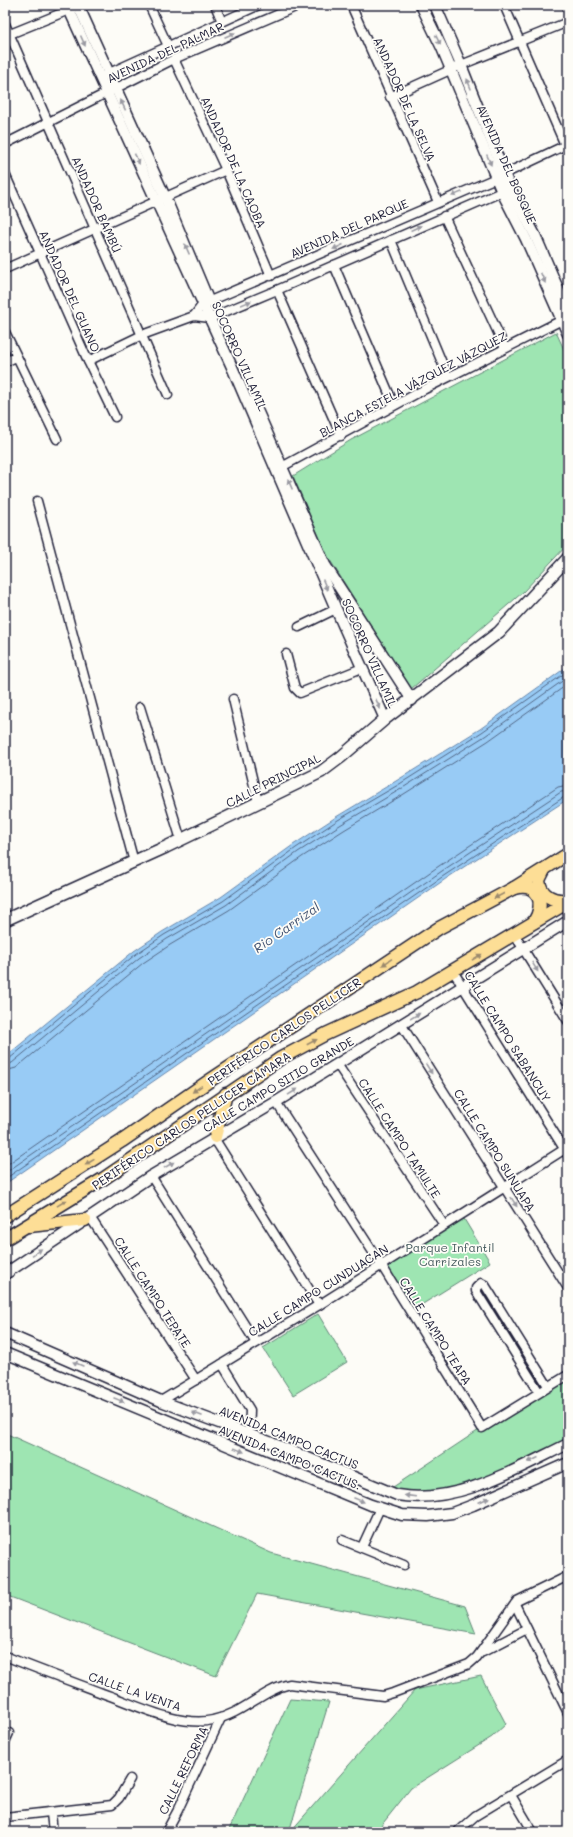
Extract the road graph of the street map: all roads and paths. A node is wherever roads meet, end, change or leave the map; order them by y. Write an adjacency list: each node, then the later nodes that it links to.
1 (149, 5): 16 (street)
2 (215, 5): 11 (street)
3 (259, 5): 11 (street, AVENIDA DEL PALMAR)
4 (300, 5): 10 (street, AVENIDA DEL PALMAR)
5 (351, 5): 22 (street, ANDADOR DE LA SELVA)
6 (421, 5): 19 (street, AVENIDA DEL BOSQUE, one-way to 19)
7 (435, 5): 18 (street, AVENIDA DEL BOSQUE)
8 (504, 5): 15 (street)
9 (73, 7): 14 (street); 20 (street, SOCORRO VILLAMIL)
10 (284, 8): 17 (street, AVENIDA DEL PALMAR, one-way to 10)
11 (222, 22): 16 (street, AVENIDA DEL PALMAR)
12 (568, 22): 15 (street)
13 (5, 24): 14 (street, ANDADOR BAMBÚ)
14 (7, 35): 23 (street, ANDADOR BAMBÚ)
15 (520, 40): 18 (street); 25 (street)
16 (168, 46): 20 (street, AVENIDA DEL PALMAR)
17 (174, 59): 21 (street, AVENIDA DEL PALMAR); 26 (street, ANDADOR DE LA CAOBA)
18 (461, 65): 19 (street); 28 (street, AVENIDA DEL BOSQUE, one-way to 18)
19 (451, 69): 22 (street); 28 (street, AVENIDA DEL BOSQUE, one-way to 28)
20 (104, 75): 21 (street, SOCORRO VILLAMIL)
21 (111, 91): 23 (street, AVENIDA DEL PALMAR); 30 (street, SOCORRO VILLAMIL)
22 (390, 97): 31 (street, ANDADOR DE LA SELVA)
23 (48, 123): 24 (street, AVENIDA DEL PALMAR); 33 (street, ANDADOR BAMBÚ)
24 (5, 144)
25 (567, 147): 28 (street, AVENIDA DEL PARQUE)
26 (226, 170): 30 (street); 38 (street, ANDADOR DE LA CAOBA)
27 (5, 174): 35 (street, ANDADOR DEL GUANO)
28 (501, 176): 29 (street, AVENIDA DEL BOSQUE); 31 (street, AVENIDA DEL PARQUE, one-way to 31)
29 (506, 190): 32 (street); 41 (street, AVENIDA DEL BOSQUE)
30 (161, 199): 33 (street); 40 (street, SOCORRO VILLAMIL)
31 (438, 202): 38 (street, AVENIDA DEL PARQUE, one-way to 38)
32 (444, 216): 34 (street, one-way to 32); 47 (street)
33 (95, 229): 35 (street); 46 (street, ANDADOR BAMBÚ)
34 (391, 240): 36 (street); 51 (street)
35 (40, 254): 37 (street); 49 (street, ANDADOR DEL GUANO)
36 (334, 265): 39 (street); 53 (street)
37 (5, 269)
38 (271, 276): 40 (street, AVENIDA DEL PARQUE)
39 (277, 290): 43 (street, one-way to 39); 55 (street)
40 (206, 303): 42 (street); 43 (street, SOCORRO VILLAMIL)
41 (564, 308): 45 (street, AVENIDA DEL BOSQUE); 47 (street, BLANCA ESTELA VÁZQUEZ VÁZQUEZ)
42 (194, 316): 43 (street); 46 (street)
43 (212, 317): 57 (street, SOCORRO VILLAMIL)
44 (5, 332): 48 (street)
45 (568, 334)
46 (142, 335): 49 (street); 52 (street, ANDADOR BAMBÚ)
47 (505, 348): 51 (street, BLANCA ESTELA VÁZQUEZ VÁZQUEZ)
48 (16, 357): 50 (street); 56 (street)
49 (88, 361): 54 (street, ANDADOR DEL GUANO)
50 (5, 362)
51 (448, 377): 53 (street, BLANCA ESTELA VÁZQUEZ VÁZQUEZ)
52 (168, 395)
53 (394, 406): 55 (street, BLANCA ESTELA VÁZQUEZ VÁZQUEZ)
54 (115, 417)
55 (340, 436): 57 (street, BLANCA ESTELA VÁZQUEZ VÁZQUEZ)
56 (57, 440)
57 (279, 468): 60 (street, SOCORRO VILLAMIL, one-way to 60); 65 (street, SOCORRO VILLAMIL, one-way to 57)
58 (37, 501): 71 (street)
59 (568, 558): 65 (main road, CALLE PRINCIPAL)
60 (336, 610): 61 (street); 63 (street, SOCORRO VILLAMIL)
61 (298, 627)
62 (286, 654): 63 (street)
63 (362, 668): 67 (street, SOCORRO VILLAMIL, one-way to 67)
64 (233, 699): 68 (street)
65 (412, 700): 67 (main road, CALLE PRINCIPAL)
66 (140, 707): 69 (street)
67 (385, 719): 68 (main road, CALLE PRINCIPAL)
68 (258, 802): 69 (main road, CALLE PRINCIPAL)
69 (180, 840): 71 (main road, CALLE PRINCIPAL)
70 (568, 854): 72 (main road, PERIFÉRICO CARLOS PELLICER)
71 (134, 862): 75 (main road, CALLE PRINCIPAL)
72 (544, 870): 73 (main road, PERIFÉRICO CARLOS PELLICER); 74 (main road)
73 (514, 888): 77 (main road); 91 (main road, PERIFÉRICO CARLOS PELLICER, one-way to 91)
74 (568, 901): 77 (main road, PERIFÉRICO CARLOS PELLICER CÁMARA)
75 (5, 920)
76 (568, 921): 79 (street, CALLE CAMPO SITIO GRANDE)
77 (534, 922): 78 (main road, PERIFÉRICO CARLOS PELLICER CÁMARA)
78 (514, 934): 79 (street); 80 (main road, PERIFÉRICO CARLOS PELLICER CÁMARA, one-way to 78)
79 (523, 949): 81 (street, CALLE CAMPO SITIO GRANDE); 82 (street, one-way to 82)
80 (453, 972): 81 (street, CALLE CAMPO SABANCUY); 85 (main road, PERIFÉRICO CARLOS PELLICER CÁMARA, one-way to 80)
81 (462, 987): 83 (street, CALLE CAMPO SITIO GRANDE, one-way to 81); 88 (street, CALLE CAMPO SABANCUY)
82 (568, 1021)
83 (401, 1024): 84 (street, CALLE CAMPO SITIO GRANDE); 90 (street, CALLE CAMPO SUNUAPA, one-way to 90)
84 (337, 1064): 86 (street, CALLE CAMPO SITIO GRANDE, one-way to 84); 93 (street, CALLE CAMPO TAMULTE)
85 (226, 1094): 87 (main road); 94 (main road, PERIFÉRICO CARLOS PELLICER CÁMARA, one-way to 85)
86 (276, 1102): 87 (street, CALLE CAMPO SITIO GRANDE); 96 (street, CALLE CAMPO TEAPA)
87 (215, 1138): 89 (street, CALLE CAMPO SITIO GRANDE, one-way to 87); 99 (street)
88 (567, 1150): 90 (street, CALLE CAMPO CUNDUACAN)
89 (150, 1176): 92 (street, CALLE CAMPO SITIO GRANDE); 101 (street)
90 (504, 1187): 93 (street, CALLE CAMPO CUNDUACAN); 98 (street, CALLE CAMPO SUNUAPA, one-way to 98)
91 (5, 1216)
92 (88, 1219): 94 (main road); 97 (street, CALLE CAMPO SITIO GRANDE, one-way to 92); 105 (street, CALLE CAMPO TEPATE)
93 (444, 1225): 96 (street, CALLE CAMPO CUNDUACAN)
94 (25, 1226): 95 (main road, PERIFÉRICO CARLOS PELLICER CÁMARA)
95 (5, 1239)
96 (382, 1266): 99 (street, CALLE CAMPO CUNDUACAN); 107 (street, CALLE CAMPO TEAPA)
97 (5, 1274)
98 (568, 1288)
99 (319, 1305): 101 (street, CALLE CAMPO CUNDUACAN)
100 (5, 1333): 108 (street, AVENIDA CAMPO CACTUS, one-way to 100)
101 (256, 1343): 103 (street, CALLE CAMPO CUNDUACAN)
102 (5, 1353): 112 (street, AVENIDA CAMPO CACTUS., one-way to 112)
103 (222, 1364): 105 (street, CALLE CAMPO CUNDUACAN); 109 (street)
104 (568, 1375): 106 (street, CALLE CAMPO TEAPA)
105 (196, 1380): 108 (street, CALLE CAMPO CUNDUACAN)
106 (548, 1386): 107 (street, CALLE CAMPO TEAPA); 107 (street)
107 (539, 1392)
108 (162, 1401): 109 (street, AVENIDA CAMPO CACTUS, one-way to 108)
109 (249, 1434): 110 (street, AVENIDA CAMPO CACTUS, one-way to 109)
110 (568, 1444)
111 (568, 1463): 112 (street, AVENIDA CAMPO CACTUS., one-way to 111)
112 (380, 1508): 114 (street)
113 (342, 1540): 114 (street)
114 (362, 1547): 115 (street)
115 (404, 1565)
116 (568, 1576): 117 (street, CALLE LA VENTA)
117 (515, 1604): 118 (street); 119 (street, CALLE LA VENTA)
118 (527, 1628): 119 (street); 121 (street)
119 (480, 1653): 122 (street, CALLE LA VENTA)
120 (5, 1656): 122 (street, CALLE LA VENTA)
121 (568, 1713)
122 (222, 1718): 131 (street, CALLE REFORMA)
123 (9, 1733): 124 (street)
124 (5, 1742)
125 (568, 1760): 127 (street)
126 (130, 1780): 128 (street)
127 (511, 1795): 132 (street); 133 (street)
128 (51, 1813): 129 (street); 130 (street)
129 (5, 1817)
130 (53, 1832)
131 (166, 1832)
132 (457, 1832)
133 (533, 1832)

